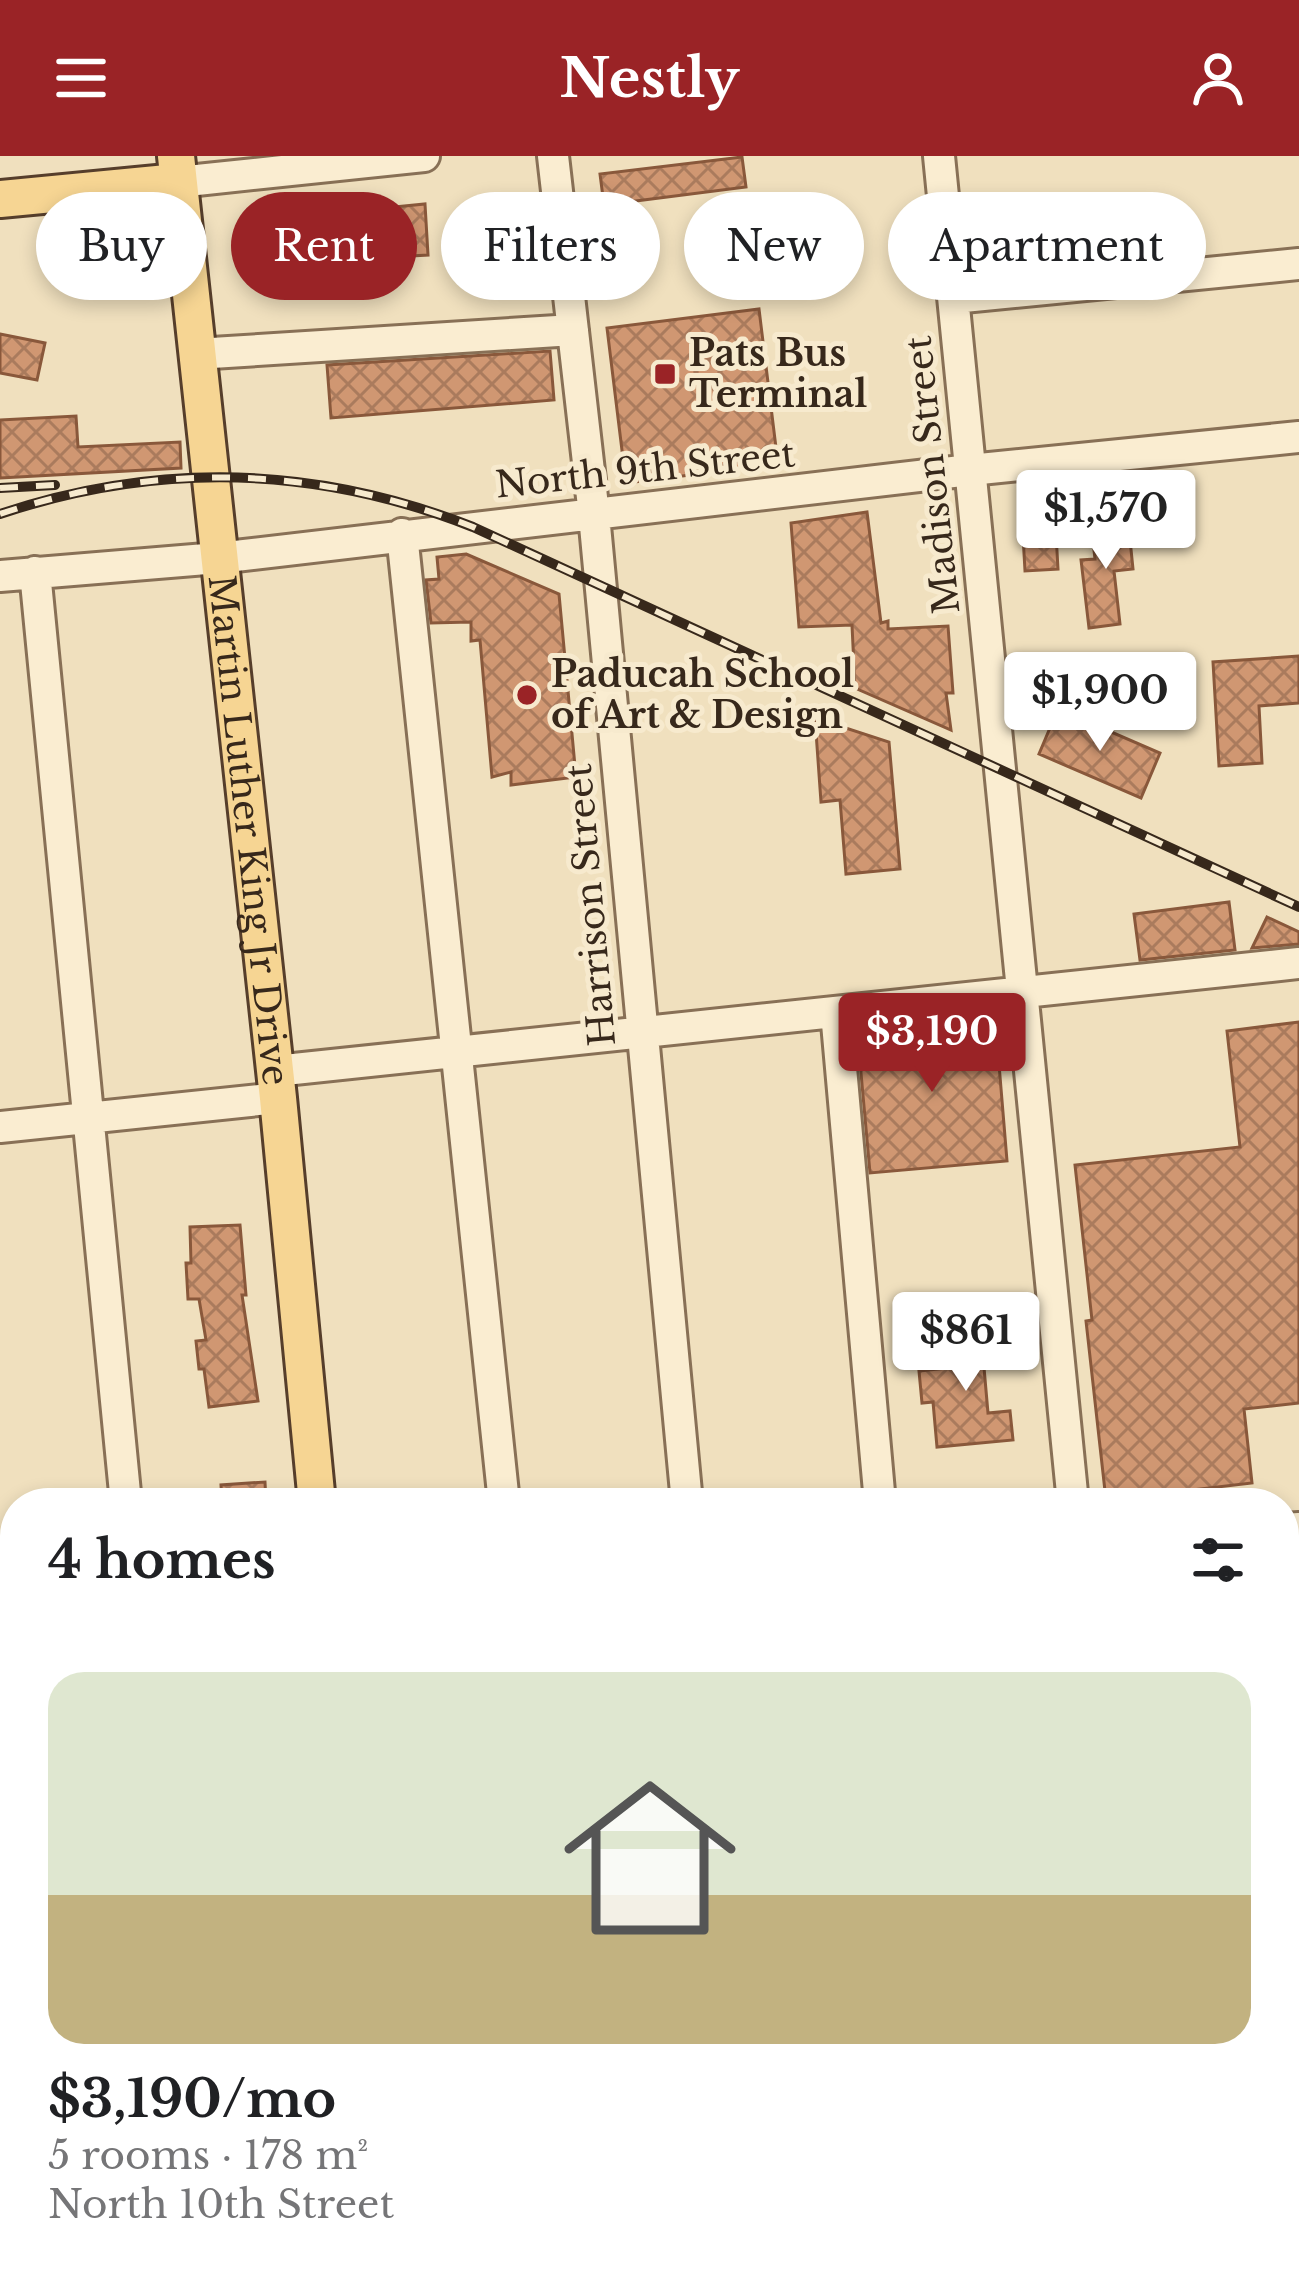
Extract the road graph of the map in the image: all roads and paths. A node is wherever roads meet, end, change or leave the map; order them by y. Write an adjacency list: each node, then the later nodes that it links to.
1 (424, 156): 4 (street)
2 (554, 156): 10 (street, Harrison Street)
3 (939, 156): 5 (street, Madison Street)
4 (177, 169): 6 (main road); 11 (main road, Martin Luther King Jr Drive)
5 (943, 192)
6 (0, 199)
7 (1299, 264): 8 (street)
8 (1206, 273)
9 (953, 300): 13 (street, Madison Street)
10 (573, 330): 11 (street); 14 (street, Harrison Street)
11 (196, 353): 16 (main road, Martin Luther King Jr Drive)
12 (1299, 436): 13 (street, North 9th Street)
13 (970, 470): 14 (street, North 9th Street); 20 (street, Madison Street)
14 (594, 515): 15 (street, North 9th Street); 22 (street, Harrison Street)
15 (402, 534): 16 (street, North 9th Street); 23 (street)
16 (218, 558): 17 (street, North 9th Street); 24 (main road, Martin Luther King Jr Drive)
17 (35, 572): 18 (street, North 9th Street); 25 (street)
18 (0, 576)
19 (1299, 963): 20 (street)
20 (1022, 993): 21 (street); 32 (street, Madison Street)
21 (836, 1012): 22 (street); 31 (street)
22 (640, 1032): 23 (street); 30 (street, Harrison Street)
23 (460, 1052): 24 (street); 29 (street)
24 (276, 1084): 25 (street); 28 (main road, Martin Luther King Jr Drive)
25 (86, 1118): 26 (street); 27 (street)
26 (0, 1127)
27 (124, 1488)
28 (315, 1488)
29 (504, 1488)
30 (686, 1488)
31 (879, 1488)
32 (1072, 1488)

